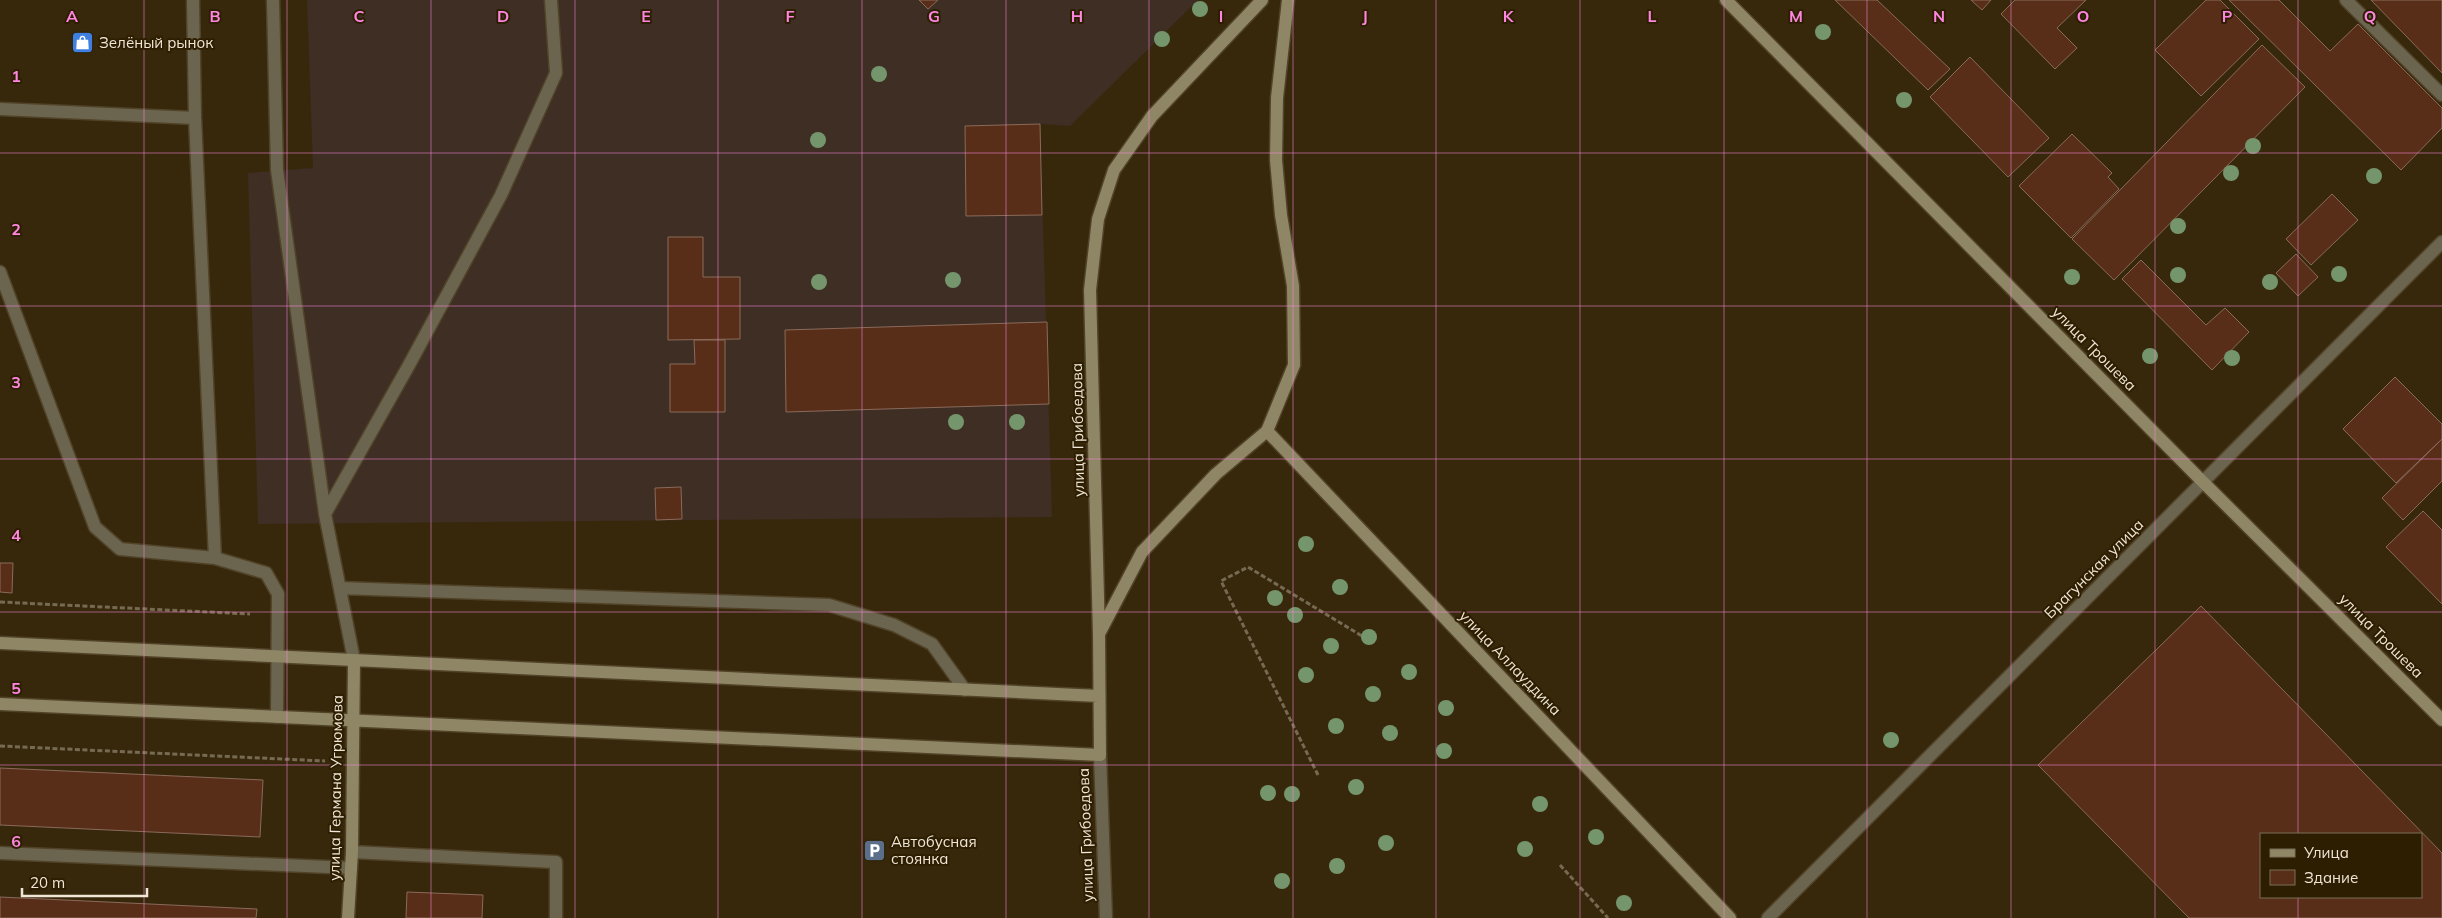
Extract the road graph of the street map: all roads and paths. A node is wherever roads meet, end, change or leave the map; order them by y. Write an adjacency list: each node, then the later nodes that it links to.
1 (193, 0): 10 (street)
2 (273, 0): 15 (street)
3 (551, 0): 15 (street)
4 (1262, 0): 20 (street, улица Грибоедова)
5 (1288, 0): 13 (street)
6 (1726, 0): 14 (street, улица Трошева)
7 (2346, 0): 8 (street)
8 (2442, 95)
9 (0, 109): 10 (street)
10 (195, 118): 16 (street)
11 (2442, 242): 14 (street, Брагунская улица)
12 (0, 272): 16 (street)
13 (1267, 431): 20 (street); 43 (street, улица Аллауддина)
14 (2203, 482): 30 (street, улица Трошева); 44 (street, Брагунская улица)
15 (325, 514): 17 (street)
16 (215, 558): 19 (street)
17 (340, 588): 24 (street); 25 (street)
18 (0, 602): 19 (path)
19 (278, 615): 23 (street)
20 (1099, 634): 26 (street, улица Грибоедова)
21 (1362, 636): 34 (path)
22 (0, 643): 23 (street)
23 (278, 656): 24 (street); 28 (street)
24 (354, 660): 25 (street); 29 (street, улица Германа Угрюмова)
25 (965, 690): 26 (street)
26 (1099, 696): 32 (street, улица Грибоедова)
27 (0, 704): 28 (street)
28 (276, 717): 29 (street)
29 (354, 720): 32 (street); 33 (street, улица Германа Угрюмова)
30 (2442, 720)
31 (0, 746): 33 (path)
32 (1100, 755): 41 (street, улица Грибоедова)
33 (353, 762): 35 (street, улица Германа Угрюмова)
34 (1318, 775)
35 (352, 852): 38 (street, улица Германа Угрюмова); 40 (street)
36 (0, 853): 38 (street)
37 (1560, 865): 42 (path)
38 (351, 868): 39 (street, улица Германа Угрюмова)
39 (348, 918)
40 (556, 918)
41 (1106, 918)
42 (1608, 918)
43 (1730, 918)
44 (1768, 918)

